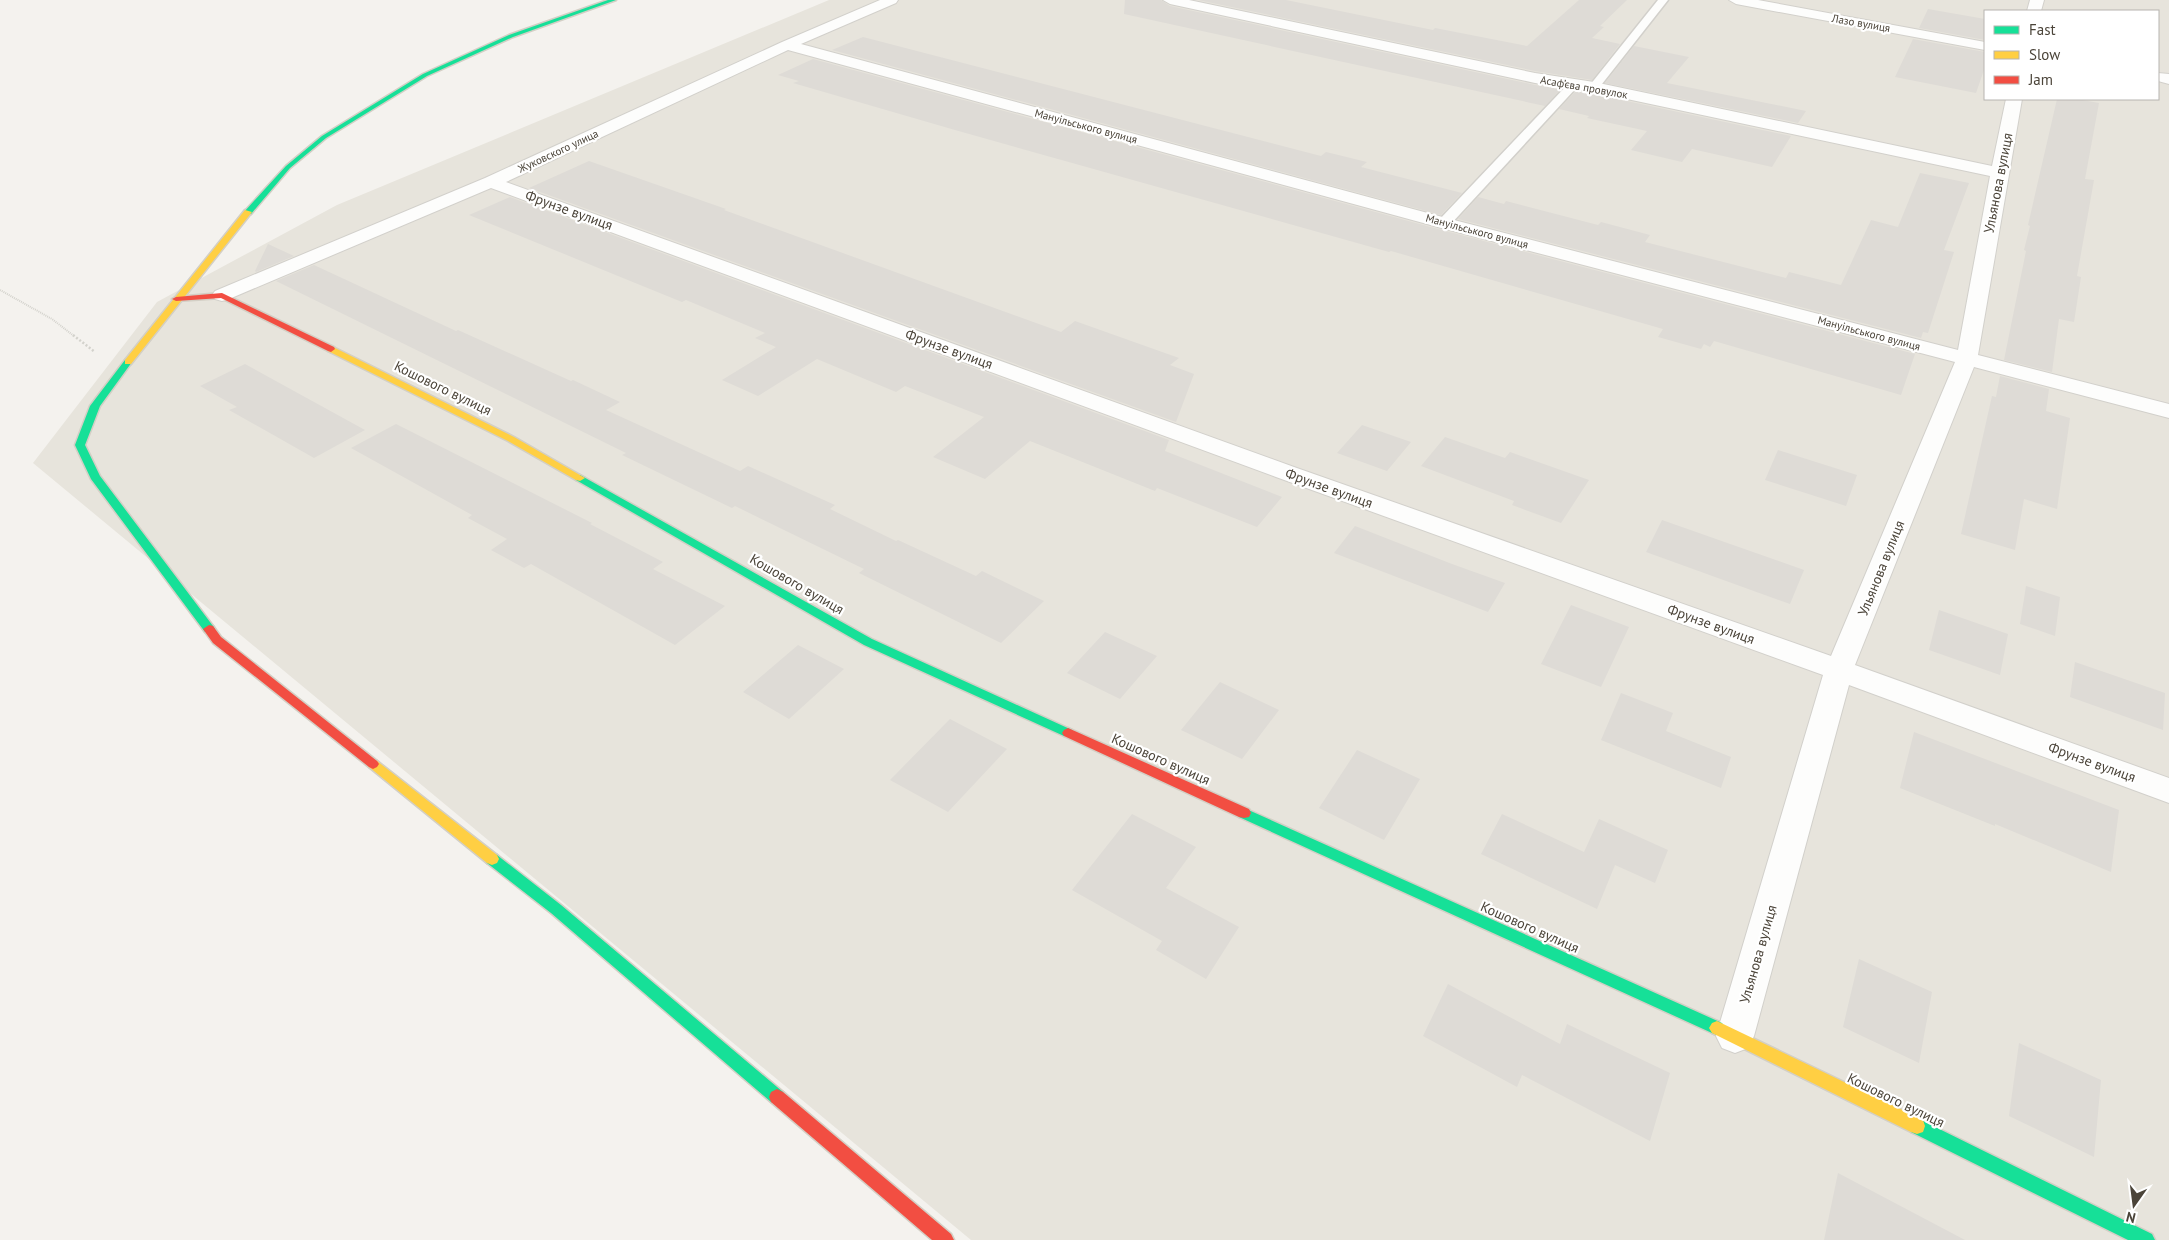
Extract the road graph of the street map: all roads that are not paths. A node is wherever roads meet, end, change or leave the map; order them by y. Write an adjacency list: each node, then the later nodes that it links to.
1 (613, 0): 15 (street)
2 (890, 0): 6 (street, Жуковского улица)
3 (1170, 0): 8 (street, Асаф’єва провулок)
4 (1663, 0): 9 (lane)
5 (1736, 0): 7 (street, Лазо вулиця)
6 (787, 45): 12 (street, Жуковского улица); 13 (street, Мануільського вулиця)
7 (1984, 46)
8 (1574, 84): 9 (street, Асаф’єва провулок); 13 (lane)
9 (1594, 87): 11 (street, Асаф’єва провулок)
10 (2014, 100): 11 (street, Ульянова вулиця)
11 (1999, 172): 16 (street, Ульянова вулиця)
12 (491, 182): 14 (street, Жуковского улица); 18 (street, Фрунзе вулиця)
13 (1444, 222): 16 (street, Мануільського вулиця)
14 (222, 295): 15 (street); 20 (street, Кошового вулиця)
15 (176, 299): 21 (street)
16 (1967, 358): 17 (street, Мануільського вулиця); 18 (street, Ульянова вулиця)
17 (2169, 411)
18 (1839, 670): 19 (street, Фрунзе вулиця); 20 (street, Ульянова вулиця)
19 (2169, 791)
20 (1735, 1036): 22 (street, Кошового вулиця)
21 (945, 1240)
22 (2146, 1240)

